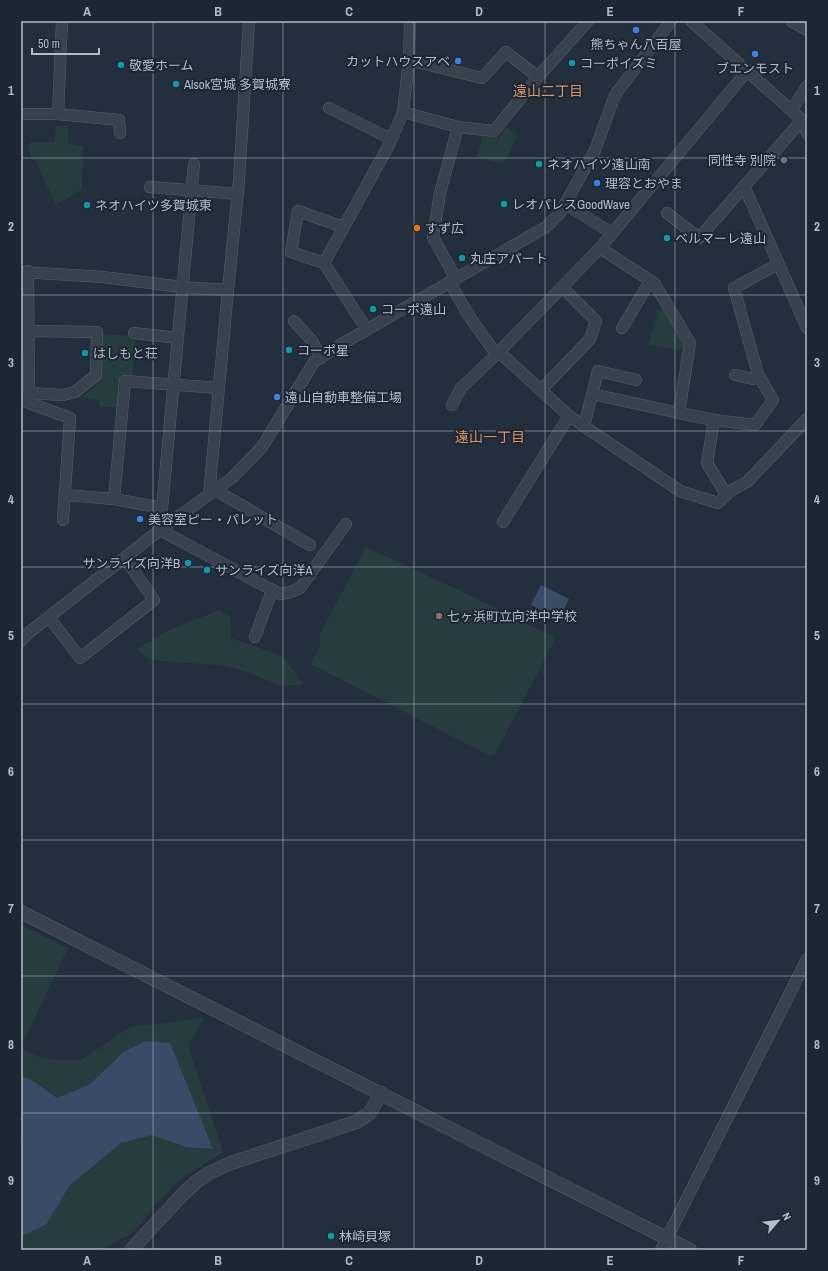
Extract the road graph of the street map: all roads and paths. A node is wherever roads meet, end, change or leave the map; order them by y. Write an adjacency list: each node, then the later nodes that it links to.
1 (62, 21): 17 (street)
2 (249, 21): 27 (street)
3 (410, 21): 9 (street)
4 (588, 21): 11 (street)
5 (671, 21): 28 (street)
6 (691, 21): 10 (street)
7 (791, 21): 8 (street)
8 (807, 30)
9 (409, 60): 11 (street); 15 (street)
10 (748, 70): 14 (street); 31 (street)
11 (538, 77): 19 (street)
12 (807, 86): 14 (street)
13 (329, 108): 22 (street)
14 (792, 110): 18 (street)
15 (403, 112): 19 (street); 22 (street)
16 (21, 114): 17 (street)
17 (58, 114): 20 (street)
18 (802, 120): 21 (street); 24 (street)
19 (458, 127): 36 (street)
20 (120, 133)
21 (807, 133)
22 (392, 136): 30 (street)
23 (194, 164): 26 (street)
24 (744, 186): 29 (street); 34 (street)
25 (150, 187): 26 (street)
26 (192, 191): 27 (street); 38 (street)
27 (238, 194): 40 (street)
28 (565, 204): 31 (street); 36 (street)
29 (667, 213)
30 (343, 227): 33 (street); 33 (street)
31 (612, 233): 32 (street)
32 (600, 248): 37 (street); 39 (street)
33 (324, 263): 44 (street)
34 (778, 264): 43 (street); 51 (street)
35 (24, 272): 38 (street); 45 (street)
36 (453, 281): 44 (street); 48 (street)
37 (650, 281): 42 (street); 60 (street)
38 (182, 287): 40 (street); 47 (street)
39 (562, 287): 48 (street); 56 (street)
40 (228, 290): 55 (street)
41 (294, 321): 49 (street)
42 (622, 328)
43 (807, 328)
44 (367, 330): 49 (street)
45 (28, 331): 50 (street); 58 (street)
46 (134, 333): 47 (street)
47 (178, 338): 54 (street)
48 (498, 353): 56 (street); 59 (street)
49 (321, 358): 65 (street)
50 (25, 374): 58 (street)
51 (758, 374): 52 (street); 63 (street)
52 (735, 375)
53 (636, 380): 57 (street)
54 (174, 384): 55 (street); 68 (street); 69 (street)
55 (219, 388): 65 (street)
56 (541, 390): 61 (street)
57 (592, 394): 60 (street); 64 (street)
58 (24, 397): 67 (street)
59 (452, 405)
60 (679, 413): 63 (street)
61 (569, 416): 64 (street); 71 (street)
62 (807, 418): 66 (street)
63 (714, 420): 66 (street)
64 (584, 426): 66 (street)
65 (212, 492): 73 (street); 74 (street)
66 (726, 494)
67 (65, 495): 68 (street); 70 (street)
68 (114, 499): 69 (street)
69 (162, 508): 73 (street)
70 (64, 520)
71 (503, 522)
72 (346, 524): 76 (street)
73 (160, 530): 75 (street); 76 (street)
74 (310, 545)
75 (125, 558): 77 (street); 77 (street)
76 (272, 590): 78 (street)
77 (49, 617): 79 (street)
78 (255, 637)
79 (21, 641)
80 (21, 912): 82 (street)
81 (807, 959): 83 (street)
82 (381, 1093): 83 (street); 84 (street)
83 (667, 1238): 85 (street); 86 (street)
84 (131, 1250)
85 (661, 1250)
86 (690, 1250)

